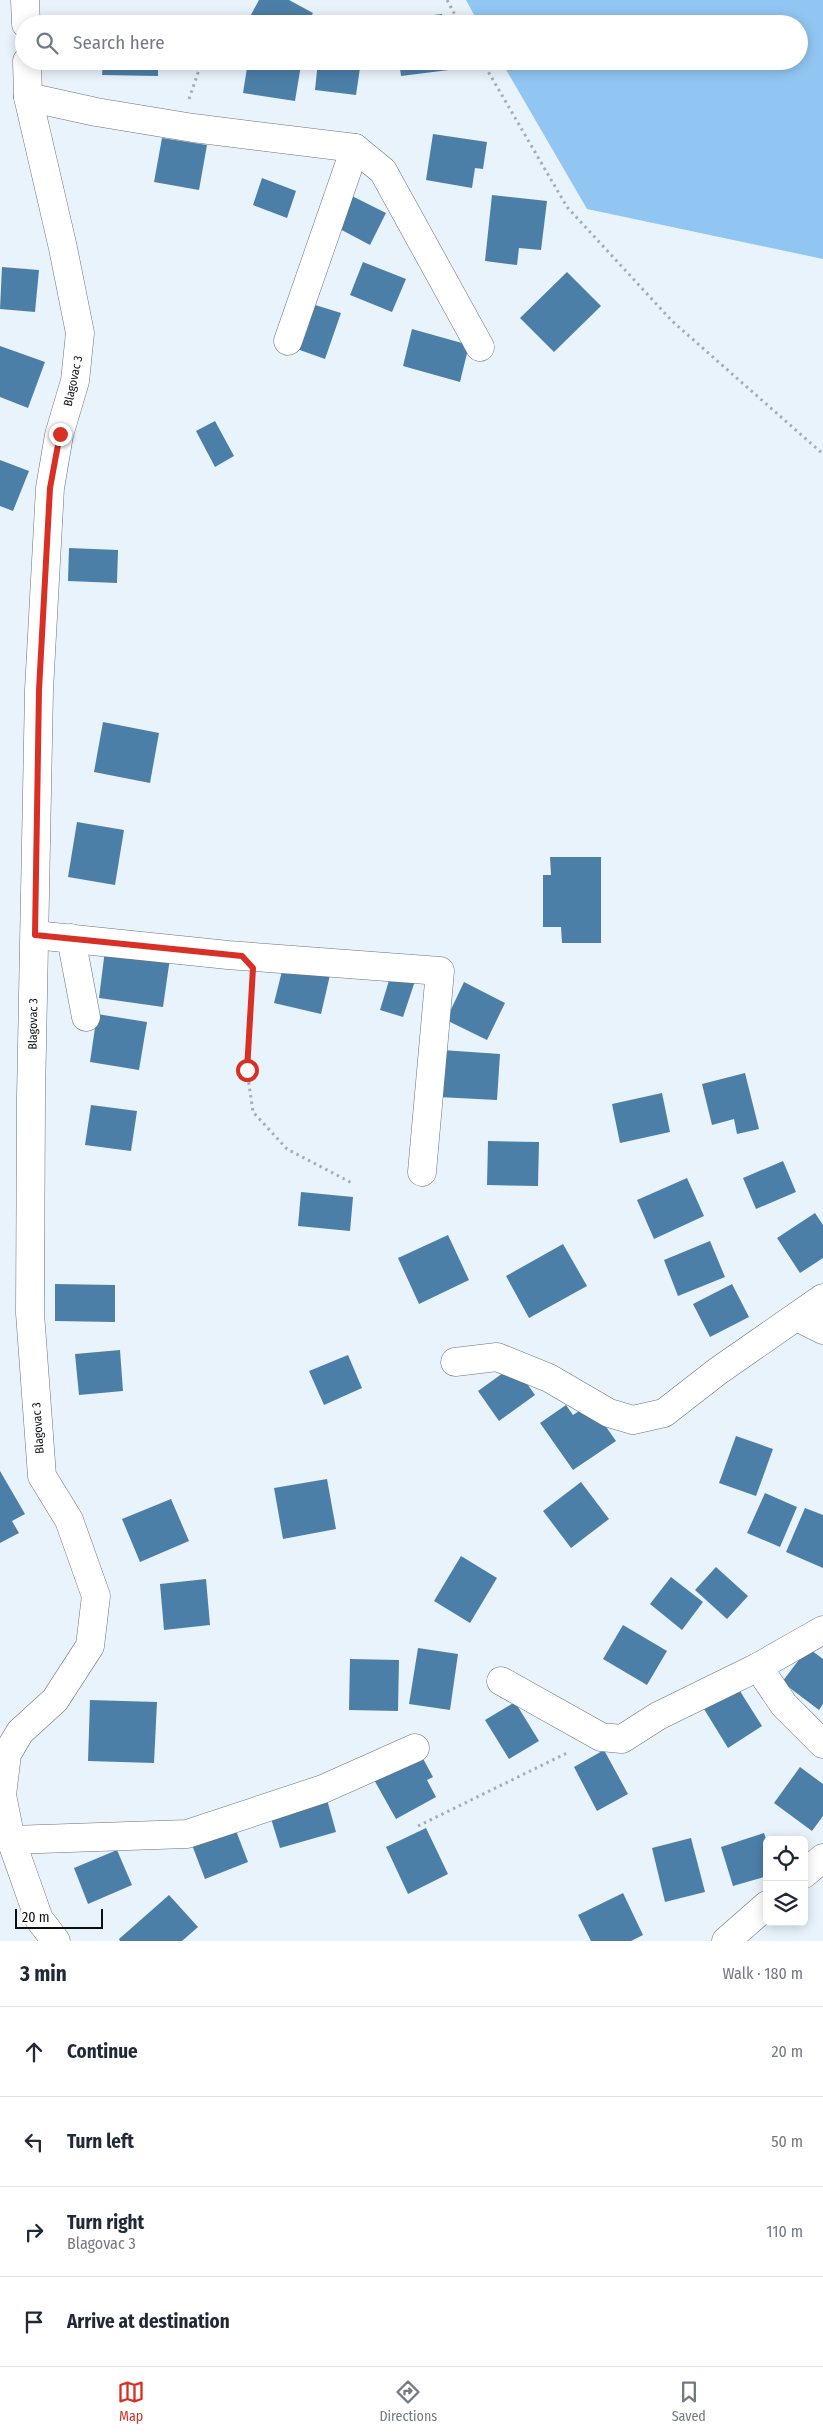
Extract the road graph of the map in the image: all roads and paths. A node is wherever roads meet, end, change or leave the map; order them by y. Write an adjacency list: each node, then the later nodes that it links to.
1 (25, 0): 3 (street)
2 (447, 0): 4 (path)
3 (26, 15)
4 (455, 15)
5 (27, 70): 8 (street, Blagovac 3)
6 (199, 70): 9 (path)
7 (487, 70): 13 (path)
8 (28, 97): 9 (street); 14 (street, Blagovac 3)
9 (179, 126): 10 (street)
10 (355, 148): 11 (street); 12 (street)
11 (288, 341)
12 (480, 346)
13 (823, 454)
14 (35, 935): 15 (street); 31 (street, Blagovac 3)
15 (71, 938): 16 (street); 17 (street)
16 (242, 956): 18 (street); 19 (path)
17 (86, 1017)
18 (422, 1172)
19 (352, 1183)
20 (823, 1298): 21 (street)
21 (797, 1317): 22 (street); 23 (street)
22 (823, 1330)
23 (455, 1362)
24 (823, 1630): 25 (street)
25 (758, 1667): 27 (street); 28 (street)
26 (501, 1681): 27 (street)
27 (601, 1736): 30 (path)
28 (823, 1744)
29 (414, 1748): 31 (street)
30 (418, 1826)
31 (11, 1840): 35 (street, Blagovac 3)
32 (823, 1858): 33 (street)
33 (808, 1871)
34 (763, 1909): 36 (street)
35 (56, 1941)
36 (726, 1941)

